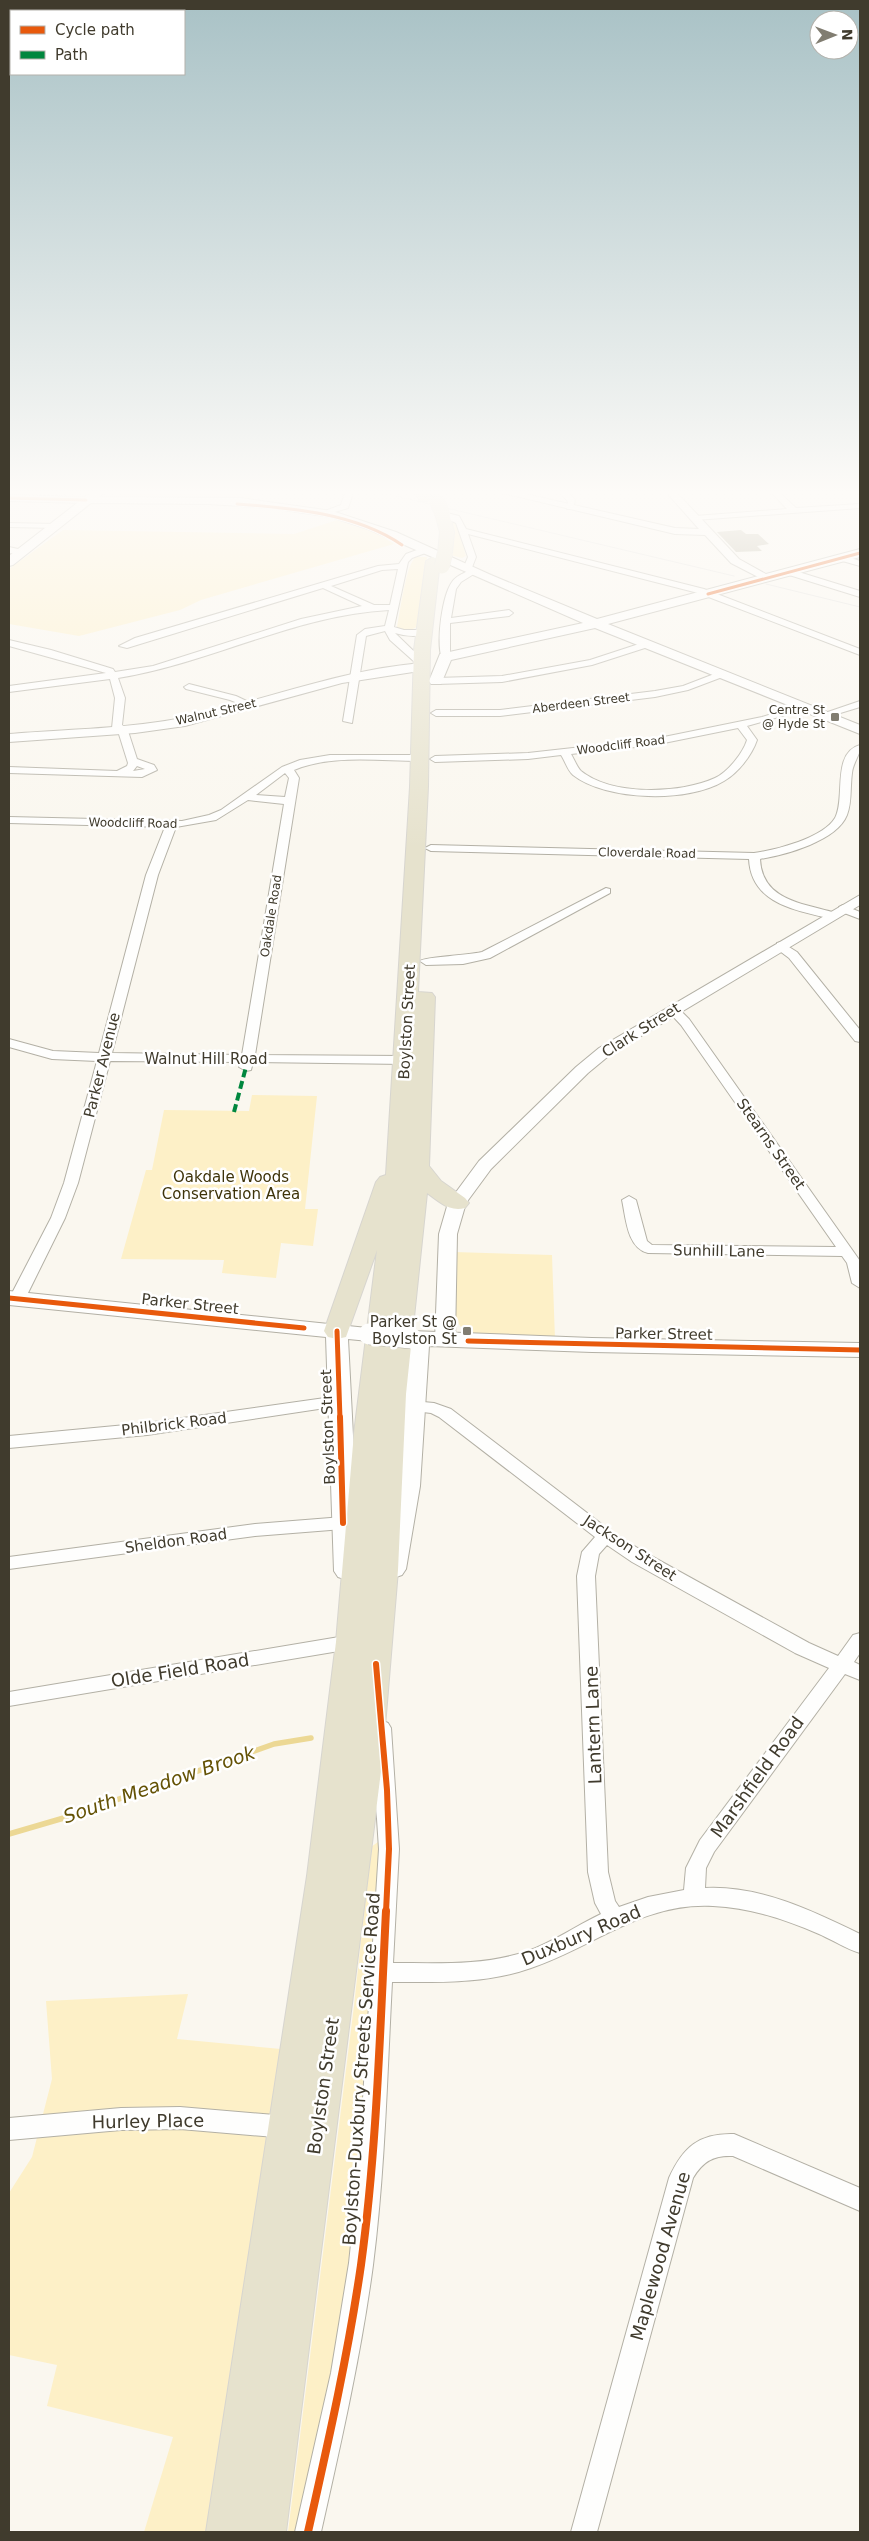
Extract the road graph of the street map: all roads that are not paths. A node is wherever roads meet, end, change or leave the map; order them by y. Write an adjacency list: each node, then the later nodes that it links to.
1 (233, 612): 17 (street)
2 (353, 612): 22 (street)
3 (393, 612): 13 (street)
4 (426, 612): 14 (highway, Boylston Street)
5 (435, 612): 24 (highway, Boylston Street)
6 (448, 612): 11 (street)
7 (569, 612): 12 (main road)
8 (641, 612): 12 (main road)
9 (754, 612): 18 (street)
10 (509, 613): 11 (street)
11 (446, 621): 19 (street)
12 (597, 623): 16 (main road); 19 (main road)
13 (389, 628): 14 (street); 20 (street); 23 (street)
14 (423, 632): 20 (highway, Boylston Street)
15 (9, 643): 22 (street)
16 (648, 644): 21 (main road); 24 (street)
17 (124, 646)
18 (860, 652)
19 (446, 657): 24 (main road)
20 (421, 665): 23 (main road, Walnut Street); 39 (highway, Boylston Street)
21 (722, 674): 29 (main road); 30 (street, Aberdeen Street)
22 (113, 676): 26 (street); 34 (street)
23 (355, 678): 28 (main road, Walnut Street); 32 (street)
24 (436, 681): 30 (highway, Boylston Street)
25 (188, 687): 28 (street)
26 (9, 689)
27 (860, 704): 31 (street)
28 (250, 705): 34 (main road, Walnut Street)
29 (804, 707): 31 (main road); 33 (street, Woodcliff Road)
30 (436, 714): 39 (highway, Boylston Street)
31 (824, 715): 35 (main road)
32 (348, 721)
33 (740, 724): 38 (street, Woodcliff Road); 38 (street)
34 (120, 728): 36 (main road, Walnut Street); 40 (street)
35 (860, 730)
36 (9, 738)
37 (860, 748): 49 (street, Cloverdale Road)
38 (565, 753): 39 (street, Woodcliff Road)
39 (427, 758): 41 (street, Woodcliff Road); 48 (highway, Boylston Street); 60 (highway, Boylston Street)
40 (132, 761): 43 (street); 43 (street)
41 (286, 768): 44 (street, Woodcliff Road); 45 (street, Oakdale Road)
42 (9, 770): 43 (street)
43 (120, 774)
44 (246, 797): 45 (street); 47 (street, Woodcliff Road)
45 (290, 800): 61 (street, Oakdale Road)
46 (9, 820): 47 (street, Woodcliff Road)
47 (171, 825): 59 (street, Parker Avenue)
48 (431, 848): 49 (street, Cloverdale Road); 55 (highway, Boylston Street)
49 (754, 856): 52 (street)
50 (606, 891): 55 (street)
51 (860, 899): 52 (street, Clark Street)
52 (838, 912): 53 (street); 54 (street, Clark Street)
53 (860, 916)
54 (781, 946): 56 (street, Clark Street); 57 (street)
55 (426, 961): 62 (highway, Boylston Street)
56 (673, 1010): 64 (street, Clark Street); 65 (street, Stearns Street)
57 (860, 1038)
58 (9, 1043): 59 (street, Walnut Hill Road)
59 (104, 1058): 61 (street, Walnut Hill Road); 67 (street, Parker Avenue)
60 (404, 1060): 61 (street, Walnut Hill Road); 62 (highway, Boylston Street)
61 (246, 1063)
62 (408, 1158): 64 (highway); 68 (highway); 79 (highway, Boylston Street)
63 (629, 1200): 65 (street, Sunhill Lane)
64 (457, 1203): 70 (street)
65 (846, 1250): 66 (street, Stearns Street)
66 (860, 1283)
67 (13, 1298): 68 (main road, Parker Street)
68 (338, 1331): 69 (main road, Parker Street, bridge); 72 (main road, Boylston Street)
69 (414, 1338): 70 (main road, Parker Street); 73 (main road, Boylston Street)
70 (445, 1340): 71 (main road, Parker Street)
71 (860, 1350)
72 (339, 1401): 74 (street, Philbrick Road); 75 (main road, Boylston Street)
73 (412, 1406): 76 (street, Jackson Street); 79 (main road, Boylston Street)
74 (9, 1442)
75 (344, 1523): 77 (street, Sheldon Road); 79 (main road, Boylston Street)
76 (606, 1536): 80 (street, Jackson Street); 84 (street, Lantern Lane)
77 (9, 1563)
78 (860, 1640): 80 (street, Marshfield Road)
79 (368, 1648): 82 (street, Olde Field Road); 86 (street, Boylston-Duxbury Streets Service Road); 87 (highway, Boylston Street); 91 (highway, Boylston Street)
80 (840, 1665): 81 (street, Jackson Street); 83 (street, Marshfield Road)
81 (860, 1673)
82 (9, 1699)
83 (694, 1897): 84 (street, Duxbury Road); 85 (street, Duxbury Road)
84 (614, 1918): 86 (street, Duxbury Road)
85 (860, 1944)
86 (382, 1972): 92 (street, Boylston-Duxbury Streets Service Road)
87 (287, 2127): 88 (street, Hurley Place); 90 (highway, Boylston Street)
88 (9, 2129)
89 (860, 2200): 93 (street, Maplewood Avenue)
90 (228, 2532)
91 (264, 2532)
92 (308, 2532)
93 (584, 2532)

